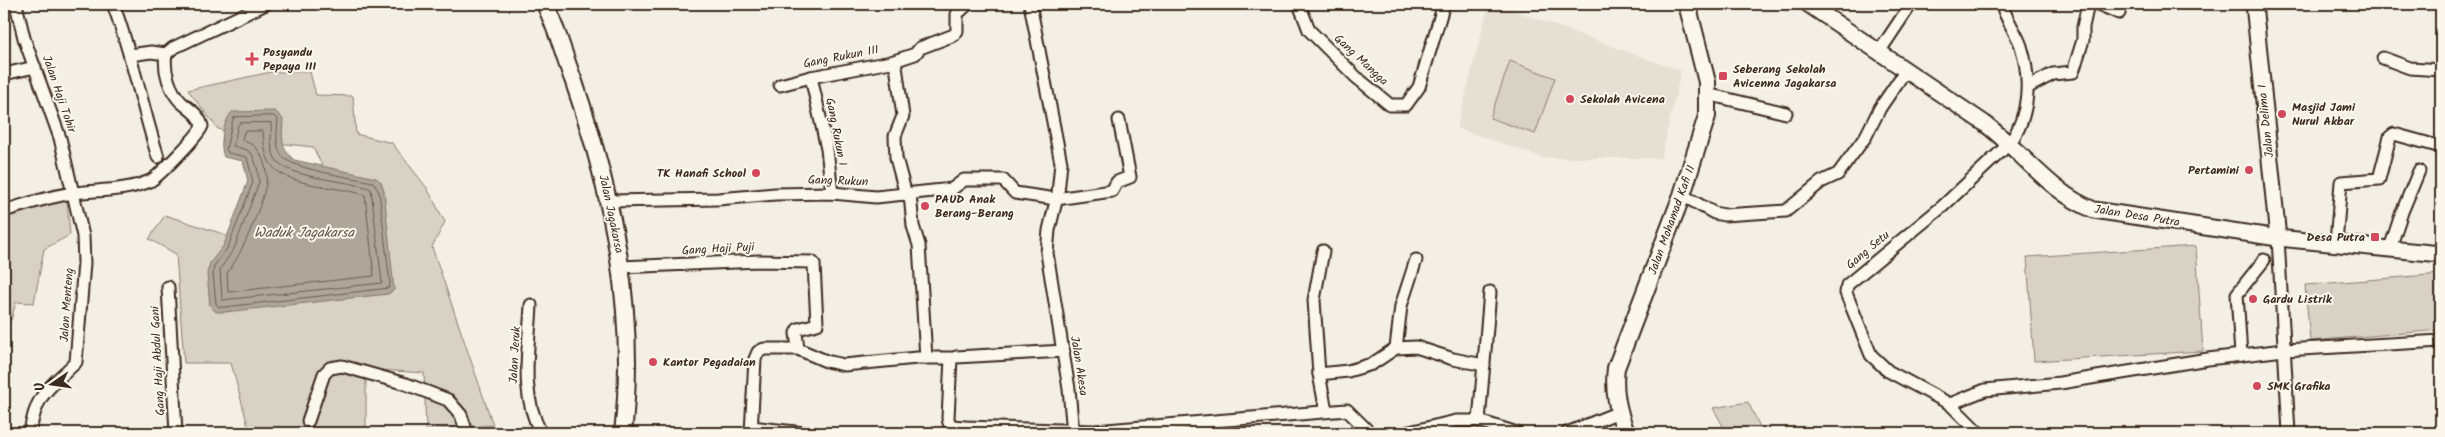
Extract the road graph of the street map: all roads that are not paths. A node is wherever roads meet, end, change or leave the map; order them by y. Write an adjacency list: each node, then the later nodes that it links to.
1 (16, 4): 22 (street, Jalan Haji Tohir)
2 (113, 4): 19 (street)
3 (266, 4): 18 (street)
4 (545, 4): 41 (main road, Jalan Jagakarsa)
5 (968, 4): 21 (street)
6 (1030, 4): 40 (street, Jalan Akesa)
7 (1299, 4): 8 (street, Gang Mangga)
8 (1444, 4)
9 (1687, 4): 29 (main road, Jalan Mohamad Kafi II)
10 (1911, 4): 17 (street)
11 (2002, 4): 28 (street)
12 (2088, 4): 28 (street)
13 (2098, 4): 14 (street)
14 (2122, 4)
15 (2254, 4): 43 (street, Jalan Delima I)
16 (1814, 5): 17 (street, Jalan Desa Putra)
17 (1879, 52): 23 (street, Jalan Desa Putra)
18 (166, 54): 19 (street); 36 (street)
19 (130, 55): 34 (street)
20 (2383, 58): 24 (street)
21 (891, 62): 26 (street, Gang Rukun III); 38 (street, Gang Rukun III)
22 (35, 67): 25 (street); 36 (street, Jalan Haji Tohir)
23 (1906, 70): 32 (street, Jalan Desa Putra); 39 (street)
24 (2441, 70)
25 (4, 74)
26 (811, 76): 27 (street, Gang Rukun III); 37 (street, Gang Rukun I)
27 (780, 85)
28 (2030, 86): 32 (street)
29 (1707, 94): 30 (street); 39 (main road, Jalan Mohamad Kafi II)
30 (1786, 114)
31 (1119, 120): 40 (street, Gang Rukun)
32 (2006, 140): 43 (street, Jalan Desa Putra); 64 (street, Gang Setu)
33 (2441, 147): 44 (street)
34 (158, 157)
35 (2418, 171): 45 (street)
36 (74, 193): 42 (street); 72 (street, Jalan Menteng)
37 (832, 193): 38 (street, Gang Rukun); 41 (street, Gang Rukun)
38 (908, 194): 40 (street, Gang Rukun); 61 (street, Gang Rukun III)
39 (1682, 195): 66 (main road, Jalan Mohamad Kafi II)
40 (1056, 199): 58 (street, Jalan Akesa)
41 (610, 201): 50 (main road, Jalan Jagakarsa)
42 (4, 211)
43 (2278, 238): 44 (street, Jalan Desa Putra); 57 (street)
44 (2336, 243): 45 (street, Jalan Desa Putra)
45 (2390, 248): 47 (street, Jalan Desa Putra)
46 (1323, 251): 63 (street)
47 (2441, 254)
48 (1416, 260): 55 (street)
49 (2264, 260): 59 (street)
50 (622, 267): 56 (street, Gang Haji Puji); 76 (main road, Jalan Jagakarsa)
51 (168, 287): 73 (street, Gang Haji Abdul Gani)
52 (1490, 292): 62 (street)
53 (531, 305): 75 (street, Jalan Jeruk)
54 (2441, 341): 57 (street)
55 (1396, 348): 62 (street); 63 (street)
56 (798, 349): 61 (street); 69 (street)
57 (2284, 350): 59 (street); 84 (street)
58 (1064, 351): 60 (street); 71 (street, Jalan Akesa)
59 (2241, 355): 64 (street)
60 (956, 357)
61 (926, 358): 70 (street)
62 (1484, 365): 68 (street)
63 (1319, 374): 65 (street)
64 (1950, 404): 83 (street)
65 (1326, 412): 71 (street); 78 (street)
66 (1619, 412): 81 (street); 82 (main road, Jalan Mohamad Kafi II)
67 (308, 420): 74 (street)
68 (1479, 421): 79 (street); 80 (street)
69 (751, 430): 77 (street)
70 (962, 430): 71 (street)
71 (1073, 432)
72 (30, 433)
73 (176, 433)
74 (467, 433)
75 (541, 433)
76 (623, 433)
77 (804, 433)
78 (1370, 433)
79 (1405, 433)
80 (1517, 433)
81 (1567, 433)
82 (1626, 433)
83 (1979, 433)
84 (2289, 433)

